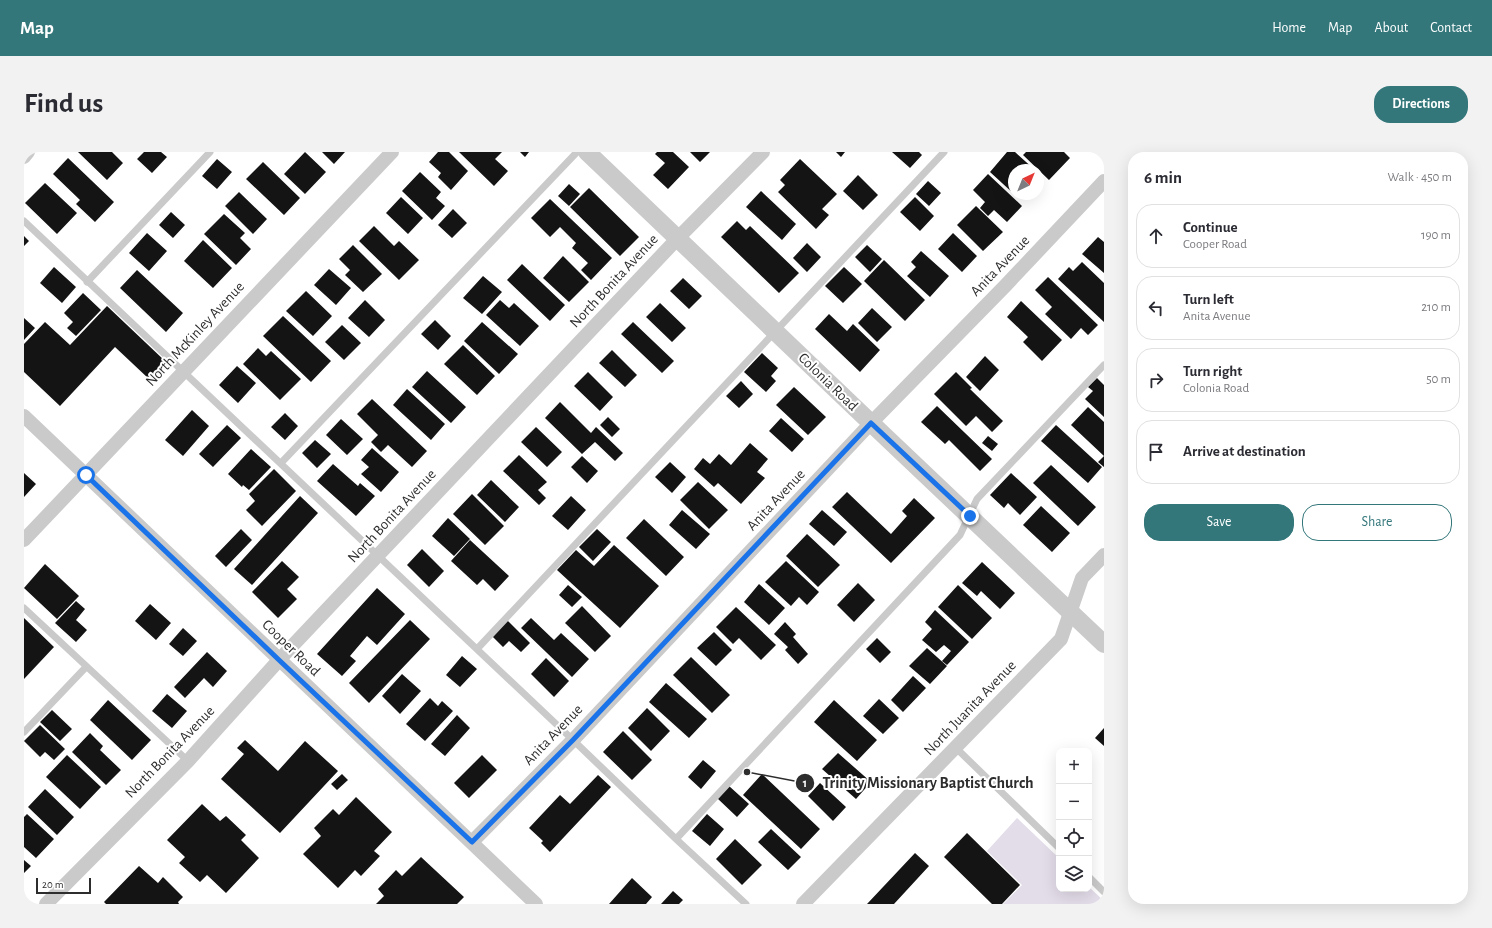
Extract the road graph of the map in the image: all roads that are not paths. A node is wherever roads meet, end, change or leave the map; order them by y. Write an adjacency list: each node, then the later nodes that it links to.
1 (28, 152): 8 (street)
2 (210, 152): 12 (lane)
3 (392, 152): 15 (street, North McKinley Avenue)
4 (577, 152): 18 (lane)
5 (587, 152): 11 (street, Colonia Road)
6 (763, 152): 11 (street, North Bonita Avenue)
7 (944, 152): 13 (lane)
8 (24, 156)
9 (1104, 181): 17 (street, Anita Avenue)
10 (24, 221): 12 (lane)
11 (677, 239): 13 (street, Colonia Road); 23 (street, North Bonita Avenue)
12 (87, 282): 15 (lane)
13 (775, 331): 17 (street, Colonia Road); 27 (lane)
14 (1104, 365): 20 (lane)
15 (183, 372): 18 (lane); 19 (street, North McKinley Avenue)
16 (24, 416): 19 (street, Cooper Road)
17 (871, 423): 20 (street, Colonia Road); 31 (street, Anita Avenue)
18 (282, 463): 23 (lane)
19 (86, 475): 21 (street, North McKinley Avenue); 28 (street, Cooper Road)
20 (970, 516): 25 (street, Colonia Road); 34 (lane)
21 (24, 540)
22 (1104, 555): 25 (street, North Juanita Avenue)
23 (378, 556): 27 (lane); 28 (street, North Bonita Avenue)
24 (24, 608): 29 (lane)
25 (1071, 612): 26 (street, Colonia Road); 32 (street, North Juanita Avenue)
26 (1104, 644)
27 (477, 649): 31 (lane)
28 (279, 660): 33 (street, North Bonita Avenue); 35 (street, Cooper Road)
29 (86, 667): 30 (lane); 33 (lane)
30 (24, 732)
31 (573, 740): 34 (lane); 35 (street, Anita Avenue)
32 (955, 747): 36 (lane); 42 (street, North Juanita Avenue)
33 (188, 761): 39 (street, North Bonita Avenue)
34 (676, 839): 41 (lane)
35 (472, 842): 40 (street, Cooper Road)
36 (1056, 845)
37 (1092, 880): 38 (lane)
38 (1104, 892)
39 (46, 904)
40 (536, 904)
41 (746, 904)
42 (803, 904)

